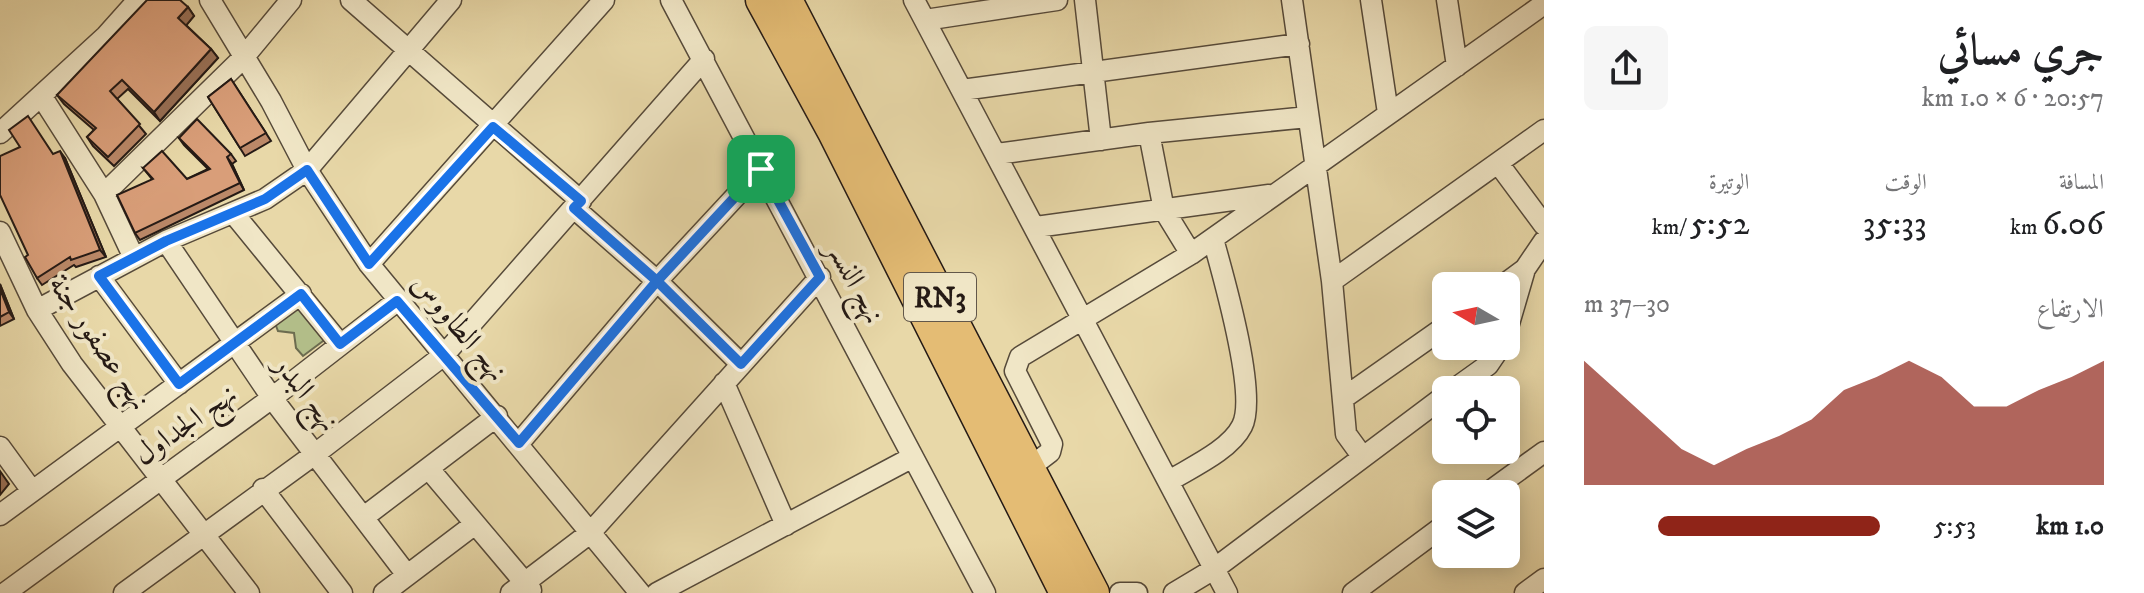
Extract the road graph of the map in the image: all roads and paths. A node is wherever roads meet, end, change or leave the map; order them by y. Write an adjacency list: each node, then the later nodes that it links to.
1 (138, 0): 26 (street)
2 (210, 0): 21 (street, نهج الطاووس)
3 (291, 0): 21 (street)
4 (351, 0): 20 (street)
5 (451, 0): 20 (street)
6 (604, 0): 29 (street)
7 (671, 0): 22 (street, نهج النسر)
8 (761, 0): 112 (highway, RN3)
9 (787, 0): 85 (highway, RN3)
10 (914, 0): 18 (street)
11 (1057, 0): 18 (street)
12 (1085, 0): 24 (street)
13 (1292, 0): 19 (street)
14 (1371, 0): 27 (street)
15 (1447, 0): 23 (street)
16 (1544, 4): 17 (street)
17 (1522, 9): 23 (street)
18 (925, 20): 25 (street)
19 (1299, 44): 24 (street); 28 (street)
20 (406, 51): 29 (street); 38 (street)
21 (243, 58): 38 (street, نهج الطاووس); 39 (street)
22 (704, 59): 37 (street, نهج النسر); 41 (street)
23 (1457, 66): 27 (street)
24 (1093, 70): 25 (street); 33 (street)
25 (962, 90): 34 (street)
26 (42, 97): 31 (street); 39 (street)
27 (1388, 113): 36 (street)
28 (1308, 117): 32 (street); 36 (street)
29 (493, 127): 41 (street); 52 (street)
30 (1544, 130): 35 (street)
31 (0, 133)
32 (1149, 133): 33 (street); 42 (street)
33 (1101, 140): 34 (street)
34 (997, 154): 45 (street)
35 (1498, 163): 44 (street); 58 (street)
36 (1313, 165): 40 (street); 58 (street)
37 (761, 169): 56 (street, نهج النسر); 57 (street)
38 (307, 170): 43 (street); 52 (street, نهج الطاووس)
39 (104, 194): 51 (street)
40 (1273, 195): 42 (street); 47 (street)
41 (577, 204): 57 (street); 67 (street)
42 (1164, 210): 45 (street); 50 (street)
43 (234, 214): 48 (street); 60 (street)
44 (1544, 225)
45 (1036, 227): 63 (street)
46 (0, 232): 62 (street, نهج عصفور جنة)
47 (1213, 239): 50 (street); 90 (street)
48 (166, 241): 51 (street); 65 (street, نهج البدر)
49 (1544, 241): 53 (street)
50 (1191, 254): 63 (street)
51 (134, 258): 55 (street)
52 (369, 264): 61 (street, نهج الطاووس)
53 (1525, 269): 54 (street); 59 (street)
54 (1520, 273)
55 (99, 276): 62 (street); 72 (street)
56 (820, 277): 69 (street); 84 (street, نهج النسر)
57 (657, 281): 69 (street); 79 (street)
58 (1332, 281): 73 (street)
59 (1520, 286)
60 (301, 294): 65 (street); 66 (street)
61 (397, 301): 66 (street, نهج الجداول); 67 (street, نهج الطاووس)
62 (37, 310): 77 (street, نهج عصفور جنة)
63 (1085, 319): 85 (street); 90 (street)
64 (1432, 336): 73 (street)
65 (234, 344): 72 (street); 74 (street, نهج البدر)
66 (340, 344): 74 (street, نهج الجداول)
67 (444, 355): 76 (street, نهج الطاووس); 82 (street)
68 (1491, 360): 70 (street)
69 (741, 364): 71 (street)
70 (1473, 376)
71 (724, 383): 96 (street); 98 (street)
72 (179, 384): 77 (street)
73 (1345, 397): 78 (street)
74 (272, 398): 82 (street, نهج البدر); 87 (street, نهج الجداول)
75 (1432, 405): 83 (street)
76 (497, 416): 79 (street, نهج الطاووس); 86 (street)
77 (121, 427): 87 (street, نهج عصفور جنة); 92 (street)
78 (1346, 434): 83 (street); 88 (street)
79 (519, 443): 98 (street, نهج الطاووس)
80 (0, 447): 92 (street)
81 (1544, 452): 89 (street)
82 (315, 454): 91 (street); 94 (street, نهج البدر)
83 (1362, 456): 88 (street)
84 (913, 457): 96 (street); 104 (street, نهج النسر)
85 (1029, 468): 113 (highway, RN3)
86 (429, 469): 94 (street); 95 (street)
87 (160, 477): 97 (street, نهج عصفور جنة); 105 (street, نهج الجداول)
88 (1332, 478): 100 (street)
89 (1505, 480)
90 (1169, 481): 100 (street)
91 (263, 489): 97 (street); 108 (street)
92 (32, 491): 93 (street)
93 (0, 515)
94 (364, 517): 101 (street, نهج البدر)
95 (475, 524): 101 (street); 103 (street)
96 (786, 525): 111 (street)
97 (203, 533): 106 (street); 107 (street, نهج عصفور جنة)
98 (590, 533): 103 (street); 110 (street, نهج الطاووس)
99 (1432, 534): 118 (street)
100 (1214, 569): 116 (street); 117 (street)
101 (407, 575): 109 (street)
102 (1544, 579): 119 (street)
103 (523, 589)
104 (979, 591)
105 (5, 593)
106 (124, 593)
107 (249, 593)
108 (342, 593)
109 (384, 593)
110 (640, 593)
111 (657, 593)
112 (1065, 593)
113 (1094, 593)
114 (1120, 593): 115 (street)
115 (1137, 593)
116 (1174, 593)
117 (1227, 593)
118 (1353, 593)
119 (1525, 593)

